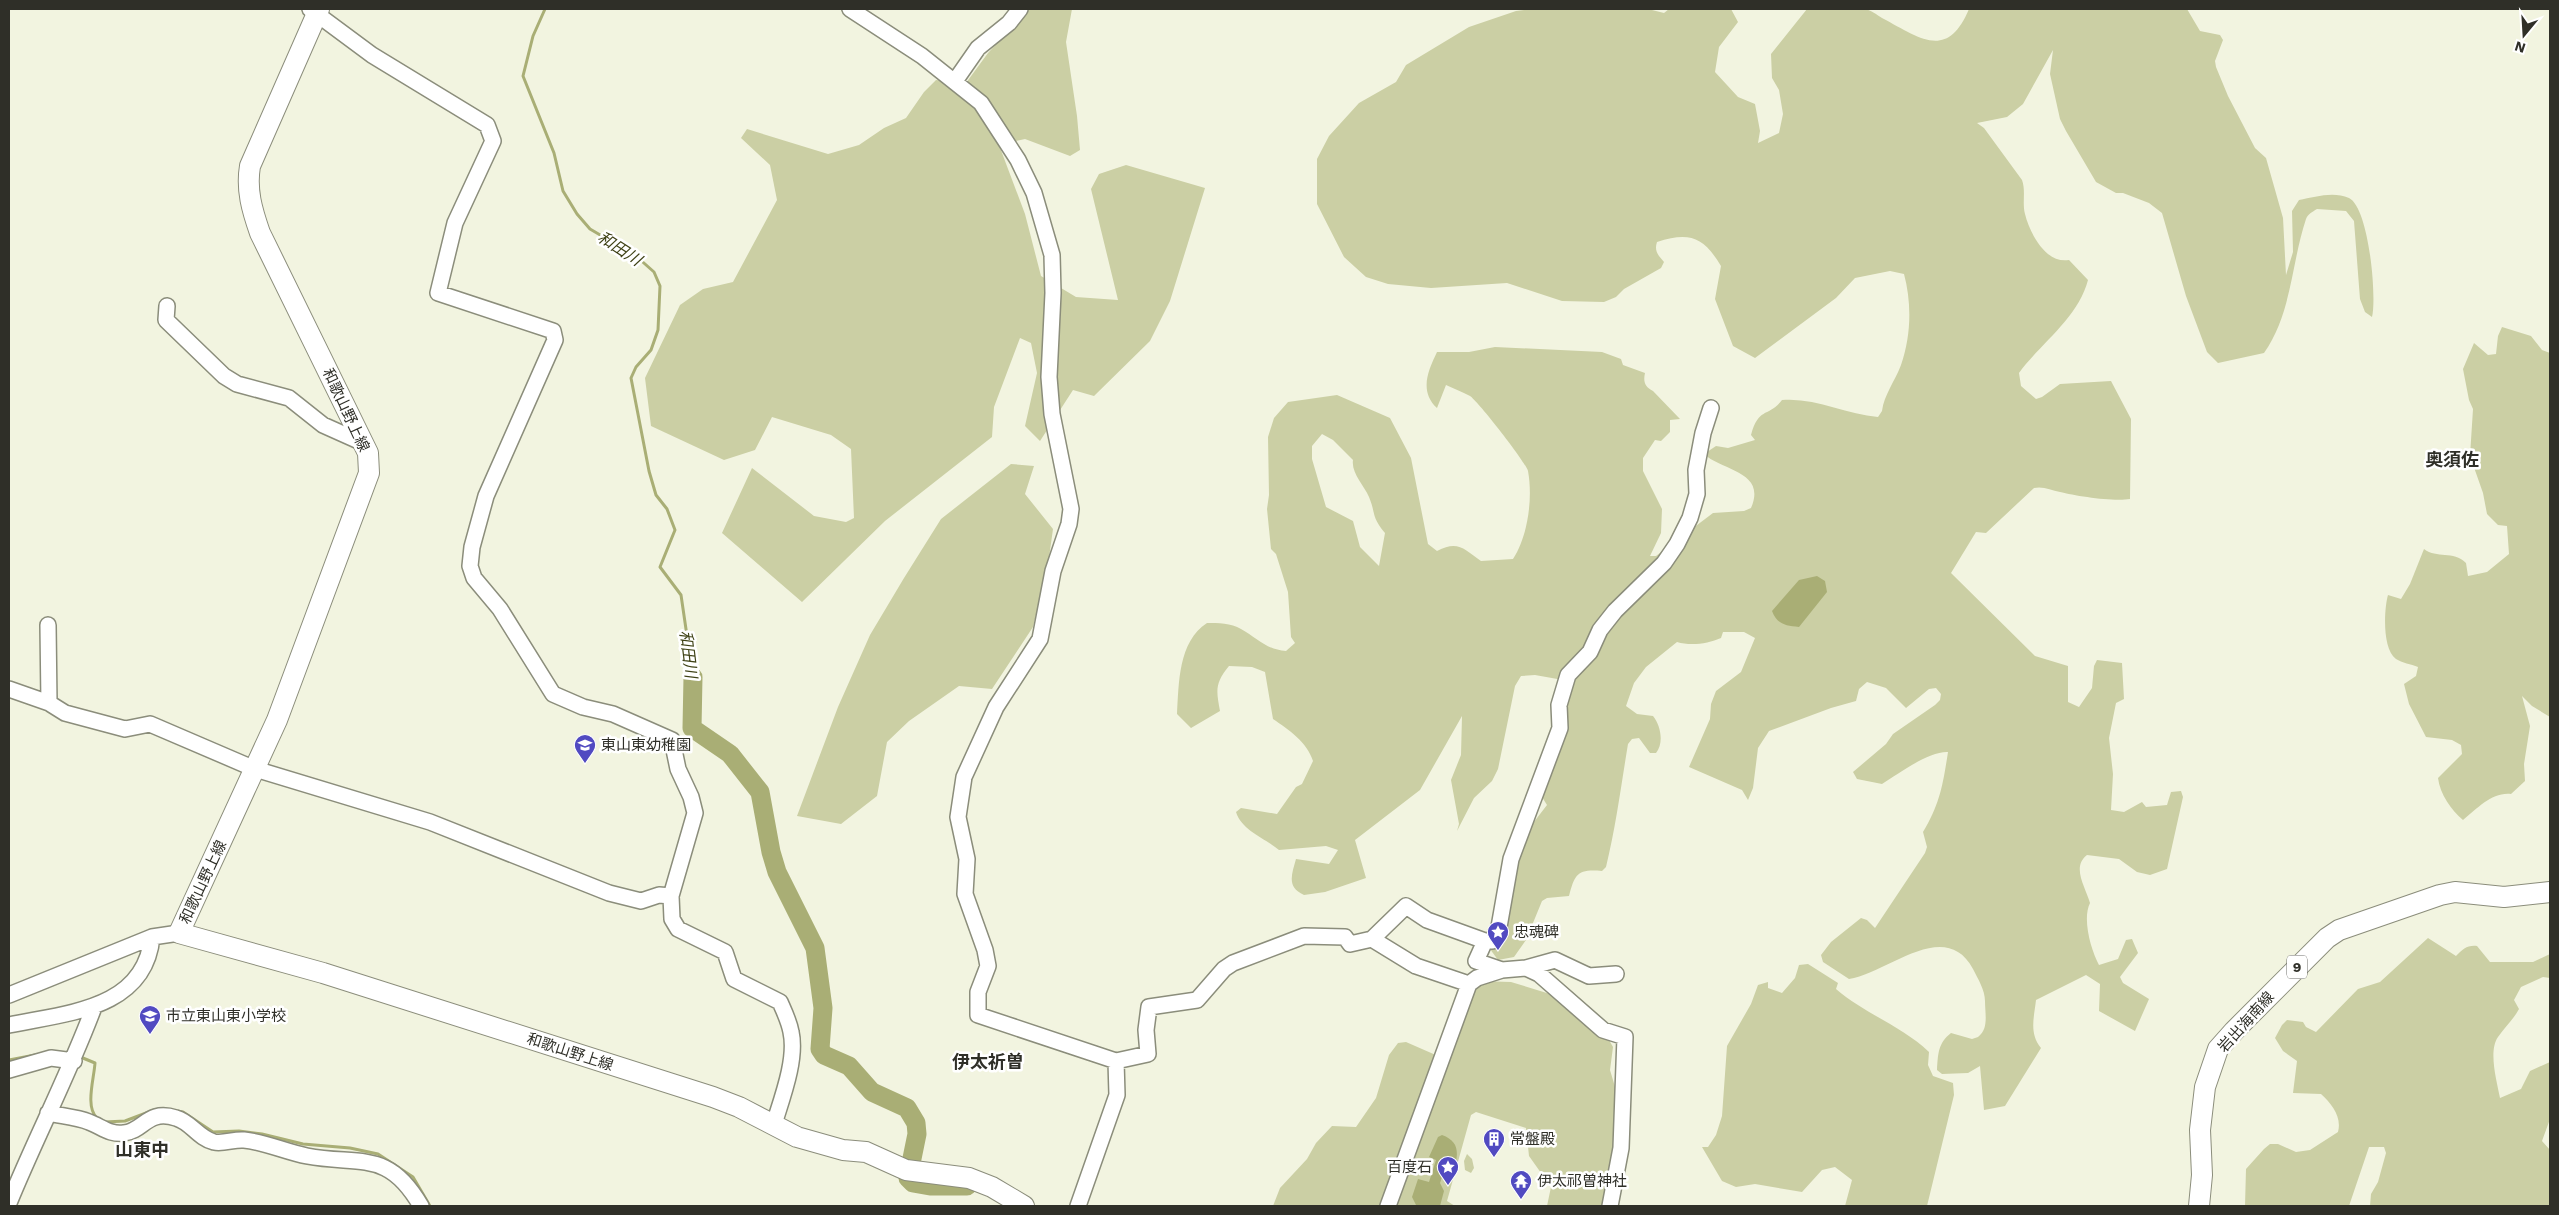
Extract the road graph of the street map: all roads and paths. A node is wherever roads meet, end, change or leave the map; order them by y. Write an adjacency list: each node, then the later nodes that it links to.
1 (850, 9): 4 (street)
2 (1020, 9): 4 (street)
3 (316, 10): 7 (main road, 和歌山野上線); 13 (street)
4 (955, 81): 26 (street)
5 (167, 306): 7 (street)
6 (1710, 408): 17 (street)
7 (361, 442): 11 (main road, 和歌山野上線)
8 (48, 625): 10 (street)
9 (9, 689): 10 (street)
10 (49, 703): 11 (street)
11 (256, 769): 13 (street); 14 (main road, 和歌山野上線)
12 (2550, 892): 36 (main road, 岩出海南線 / 9)
13 (671, 896): 29 (street)
14 (179, 933): 15 (street); 29 (main road, 和歌山野上線)
15 (152, 937): 22 (street); 23 (street)
16 (1372, 939): 17 (street); 21 (street); 26 (street)
17 (1485, 941): 19 (street)
18 (1526, 968): 19 (street); 20 (street); 35 (street)
19 (1502, 970): 21 (street)
20 (1616, 974)
21 (1470, 984): 34 (street)
22 (9, 995)
23 (94, 1007): 24 (street); 25 (street)
24 (9, 1025)
25 (74, 1060): 27 (street); 28 (street)
26 (1116, 1062): 33 (street)
27 (9, 1070)
28 (48, 1113): 30 (street); 31 (street)
29 (774, 1124): 32 (main road, 和歌山野上線)
30 (9, 1203)
31 (421, 1206)
32 (1024, 1206)
33 (1078, 1206)
34 (1388, 1206)
35 (1610, 1206)
36 (2199, 1206)

